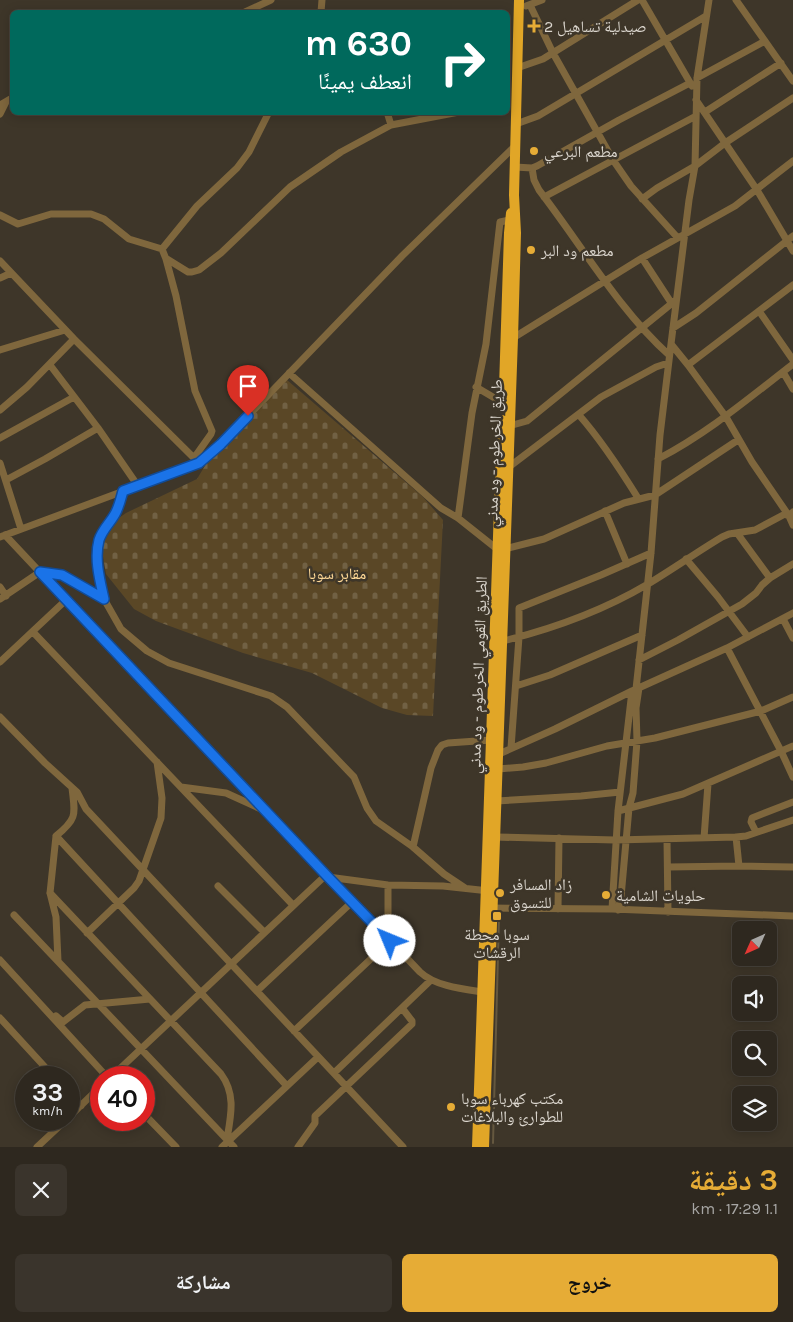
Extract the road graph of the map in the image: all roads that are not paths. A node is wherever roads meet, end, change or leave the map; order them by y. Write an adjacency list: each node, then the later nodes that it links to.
1 (271, 0): 9 (street)
2 (542, 0): 8 (street)
3 (638, 0): 13 (street)
4 (642, 0): 11 (street)
5 (709, 0): 10 (street)
6 (736, 0): 12 (street)
7 (519, 4): 8 (street); 15 (highway)
8 (530, 5): 13 (street)
9 (249, 10)
10 (706, 16): 11 (street); 16 (street)
11 (664, 40): 18 (street); 19 (street)
12 (765, 41): 14 (street); 16 (street)
13 (553, 53): 15 (street); 19 (street)
14 (781, 63): 17 (street); 24 (street)
15 (517, 68): 23 (highway)
16 (697, 78): 20 (street)
17 (793, 80)
18 (690, 83): 20 (street); 32 (street)
19 (574, 93): 30 (street); 32 (street)
20 (696, 96): 24 (street); 29 (street)
21 (793, 98): 33 (street)
22 (6, 102): 25 (street)
23 (512, 104): 30 (highway)
24 (705, 112): 33 (street)
25 (0, 114)
26 (268, 115): 47 (street)
27 (388, 115): 31 (street)
28 (443, 115): 31 (street)
29 (696, 116): 35 (street); 37 (street)
30 (516, 124): 34 (highway)
31 (391, 125): 50 (street)
32 (597, 133): 35 (street); 39 (street)
33 (725, 143): 37 (street); 40 (street)
34 (515, 146): 38 (highway); 72 (street)
35 (613, 160): 41 (street); 42 (street)
36 (793, 161): 40 (street)
37 (695, 166): 42 (street); 45 (street)
38 (515, 168): 39 (street); 44 (highway, الطريق القومي الخرطوم - ود مدني)
39 (532, 168): 41 (street)
40 (757, 190): 45 (street); 46 (street)
41 (544, 198): 54 (street)
42 (642, 199): 45 (street)
43 (0, 215): 47 (street)
44 (513, 219): 61 (highway, طريق الخرطوم - ود مدني); 73 (street); 76 (highway, الطريق القومي الخرطوم - ود مدني)
45 (681, 235): 49 (street); 56 (street)
46 (790, 239): 48 (street); 59 (street)
47 (162, 249): 50 (street)
48 (793, 251)
49 (642, 258): 54 (street); 56 (street)
50 (166, 259): 85 (street)
51 (0, 262): 52 (street)
52 (11, 273): 53 (street); 60 (street)
53 (0, 278)
54 (606, 280): 58 (street); 61 (street)
55 (793, 285): 57 (street)
56 (674, 302): 58 (street); 59 (street)
57 (759, 311): 66 (street); 70 (street)
58 (643, 328): 65 (street); 80 (street)
59 (673, 328): 63 (street)
60 (65, 330): 62 (street); 64 (street)
61 (513, 338): 80 (highway, طريق الخرطوم - ود مدني)
62 (74, 340): 69 (street); 85 (street)
63 (671, 344): 65 (street); 70 (street)
64 (0, 350)
65 (669, 355): 67 (street)
66 (793, 360)
67 (668, 363): 78 (street); 84 (street)
68 (793, 364): 71 (street)
69 (50, 365): 75 (street); 77 (street)
70 (688, 365): 79 (street)
71 (783, 372): 74 (street); 79 (street)
72 (289, 373): 85 (street); 95 (street)
73 (476, 387): 76 (street); 95 (street)
74 (793, 389)
75 (74, 397): 81 (street); 82 (street)
76 (503, 403): 100 (highway, الطريق القومي الخرطوم - ود مدني)
77 (0, 410)
78 (579, 415): 87 (street); 92 (street)
79 (726, 417): 83 (street); 84 (street)
80 (509, 426): 87 (highway, طريق الخرطوم - ود مدني)
81 (98, 428): 88 (street); 89 (street)
82 (0, 438)
83 (738, 440): 91 (street); 94 (street)
84 (658, 459): 91 (street)
85 (197, 460): 89 (street)
86 (0, 463): 88 (street)
87 (509, 468): 100 (highway, طريق الخرطوم - ود مدني)
88 (3, 478): 97 (street)
89 (138, 486): 90 (street)
90 (123, 491): 97 (street); 110 (street)
91 (655, 495): 92 (street); 101 (street)
92 (638, 498): 93 (street)
93 (606, 511): 100 (street); 103 (street)
94 (791, 514): 96 (street); 98 (street)
95 (458, 518): 100 (street)
96 (793, 525)
97 (21, 529): 99 (street)
98 (737, 533): 102 (street); 106 (street)
99 (2, 536): 105 (street)
100 (501, 549): 120 (highway, طريق الخرطوم - ود مدني); 131 (highway, الطريق القومي الخرطوم - ود مدني)
101 (651, 553): 103 (street); 107 (street)
102 (686, 559): 107 (street); 112 (street)
103 (627, 564): 117 (street)
104 (793, 564): 106 (street)
105 (40, 572): 109 (street); 110 (street); 111 (street)
106 (770, 578): 112 (street)
107 (648, 584): 116 (street); 117 (street)
108 (0, 587): 109 (street)
109 (3, 598)
110 (104, 599): 160 (street)
111 (66, 600): 115 (street); 148 (street)
112 (729, 612): 118 (street); 123 (street)
113 (793, 613): 114 (street)
114 (782, 619): 118 (street); 119 (street)
115 (33, 632): 122 (street); 138 (street)
116 (642, 635): 123 (street); 124 (street)
117 (519, 637): 120 (street); 124 (street)
118 (748, 637): 121 (street)
119 (793, 638)
120 (503, 641): 128 (highway, طريق الخرطوم - ود مدني)
121 (727, 648): 125 (street); 129 (street)
122 (1, 660)
123 (639, 660): 125 (street)
124 (516, 686): 127 (street)
125 (636, 689): 132 (street); 133 (street); 135 (street)
126 (793, 696): 129 (street)
127 (514, 706): 128 (street); 135 (street)
128 (500, 708): 137 (highway, طريق الخرطوم - ود مدني)
129 (760, 711): 132 (street); 136 (street)
130 (2, 722): 143 (street)
131 (491, 740): 160 (street); 169 (highway, الطريق القومي الخرطوم - ود مدني)
132 (636, 741): 133 (street); 147 (street)
133 (626, 743): 139 (street); 144 (street)
134 (793, 746): 136 (street)
135 (511, 748): 137 (street)
136 (782, 751): 140 (street); 141 (street)
137 (499, 754): 139 (highway, طريق الخرطوم - ود مدني)
138 (157, 762): 142 (street); 164 (street)
139 (498, 769): 145 (highway, طريق الخرطوم - ود مدني)
140 (793, 777)
141 (708, 784): 147 (street); 156 (street)
142 (181, 787): 148 (street); 173 (street)
143 (72, 788): 152 (street); 164 (street)
144 (620, 792): 145 (street); 149 (street)
145 (496, 801): 153 (highway, طريق الخرطوم - ود مدني)
146 (793, 802): 151 (street)
147 (630, 808): 149 (street); 158 (street)
148 (266, 811): 165 (street)
149 (618, 811): 157 (street)
150 (793, 820): 151 (street)
151 (756, 832): 154 (street)
152 (56, 836): 170 (street); 172 (street)
153 (495, 837): 155 (street); 169 (highway, طريق الخرطوم - ود مدني)
154 (736, 837): 156 (street); 161 (street)
155 (560, 838): 157 (street); 175 (street)
156 (704, 838): 159 (street)
157 (616, 840): 158 (street); 176 (street)
158 (626, 840): 159 (street); 176 (street)
159 (667, 840): 162 (street)
160 (413, 848): 168 (street)
161 (739, 866): 162 (street); 163 (street)
162 (668, 867): 177 (street)
163 (793, 867)
164 (143, 868): 172 (street); 185 (street)
165 (327, 876): 166 (street); 171 (street); 173 (street)
166 (388, 884): 168 (street); 182 (street)
167 (218, 886): 180 (street)
168 (465, 888): 169 (street)
169 (489, 891): 174 (highway, الطريق القومي الخرطوم - ود مدني)
170 (50, 893): 181 (street); 184 (street)
171 (352, 902): 182 (street); 187 (street)
172 (118, 903): 181 (street); 188 (street)
173 (293, 904): 180 (street)
174 (488, 908): 175 (street); 189 (highway, الطريق القومي الخرطوم - ود مدني); 217 (highway, الطريق القومي الخرطوم - ود مدني)
175 (558, 908): 176 (street)
176 (615, 910): 177 (street)
177 (668, 912): 179 (street)
178 (14, 915): 184 (street)
179 (793, 916)
180 (264, 932): 185 (street)
181 (87, 933): 190 (street)
182 (389, 939): 186 (street); 196 (street)
183 (0, 960): 191 (street)
184 (58, 961): 192 (street)
185 (231, 964): 187 (street); 188 (street)
186 (431, 980): 189 (street); 193 (street)
187 (258, 991): 196 (street)
188 (201, 992): 195 (street); 203 (street)
189 (482, 992): 216 (highway, الطريق القومي الخرطوم - ود مدني)
190 (150, 999): 192 (street); 195 (street)
191 (40, 1003): 192 (street); 200 (street)
192 (99, 1004): 197 (street)
193 (402, 1008): 202 (street); 204 (street)
194 (0, 1019): 199 (street)
195 (170, 1021): 197 (street); 209 (street)
196 (294, 1030): 198 (street)
197 (141, 1049): 201 (street); 209 (street)
198 (318, 1057): 202 (street); 203 (street)
199 (44, 1066)
200 (98, 1066)
201 (122, 1066)
202 (334, 1073): 204 (street)
203 (286, 1086): 209 (street)
204 (346, 1086): 214 (street); 215 (street)
205 (90, 1097): 206 (street)
206 (81, 1106)
207 (155, 1125): 211 (street)
208 (54, 1131): 210 (street)
209 (228, 1140): 212 (street); 213 (street)
210 (37, 1147)
211 (176, 1147)
212 (222, 1147)
213 (234, 1147)
214 (298, 1147)
215 (402, 1147)
216 (477, 1147)
217 (484, 1147)

